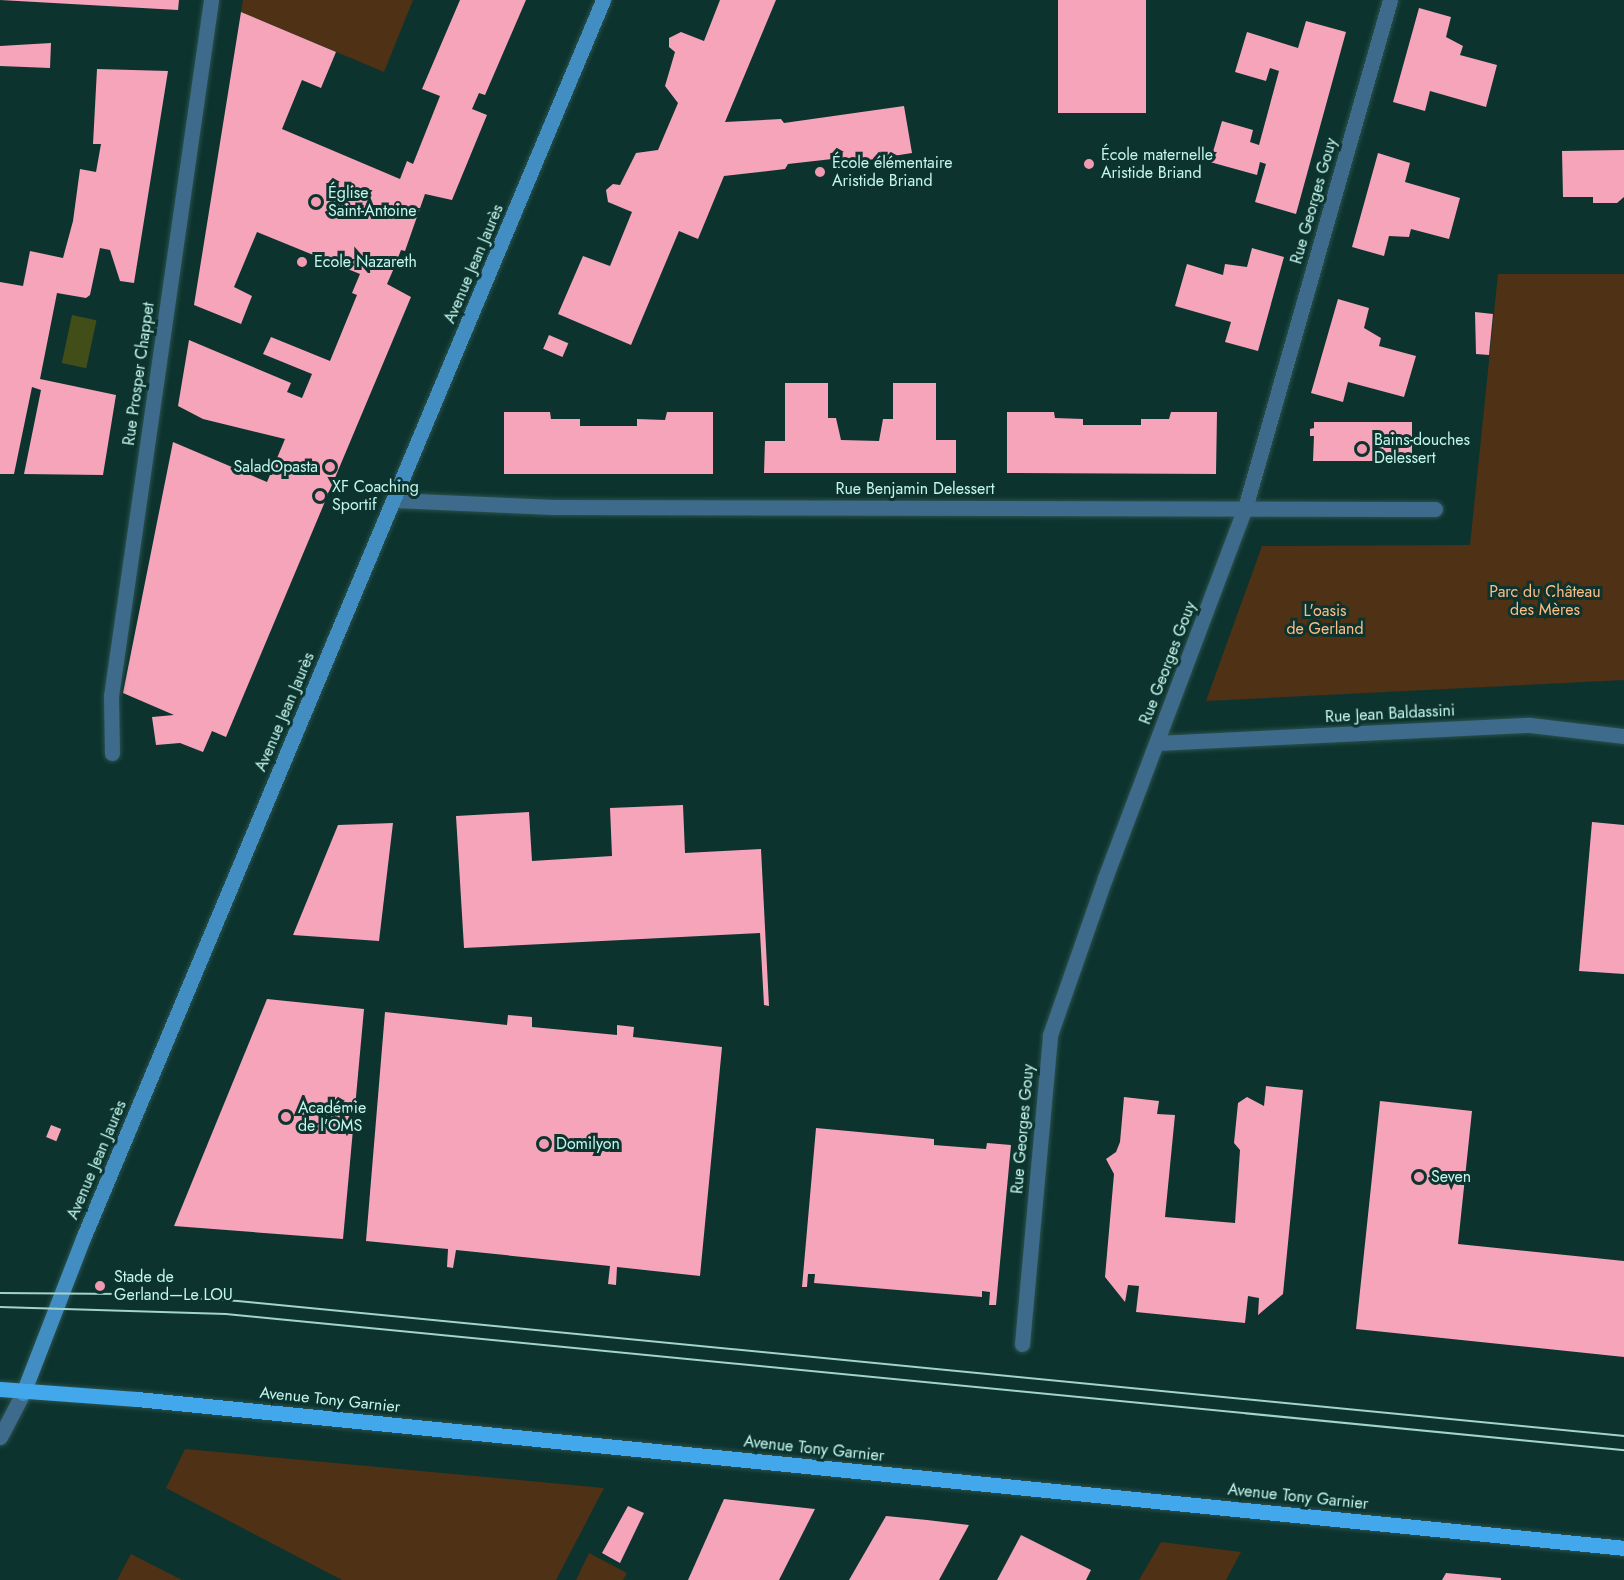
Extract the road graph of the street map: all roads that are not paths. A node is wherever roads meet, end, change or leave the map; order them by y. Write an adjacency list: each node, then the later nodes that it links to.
1 (212, 0): 9 (street, Rue Prosper Chappet)
2 (603, 0): 4 (main road, Avenue Jean Jaurès)
3 (1390, 0): 5 (street, Rue Georges Gouy)
4 (394, 500): 5 (street, Rue Benjamin Delessert); 12 (main road, Avenue Jean Jaurès)
5 (1245, 508): 6 (street, Rue Benjamin Delessert); 8 (street, Rue Georges Gouy)
6 (1435, 509)
7 (1624, 736): 8 (street, Rue Jean Baldassini)
8 (1157, 743): 10 (street, Rue Georges Gouy)
9 (112, 753)
10 (1022, 1344)
11 (0, 1389): 12 (main road, Avenue Tony Garnier)
12 (23, 1393): 13 (street, Avenue Jean Jaurès); 14 (main road, Avenue Tony Garnier)
13 (0, 1437)
14 (1624, 1548)

